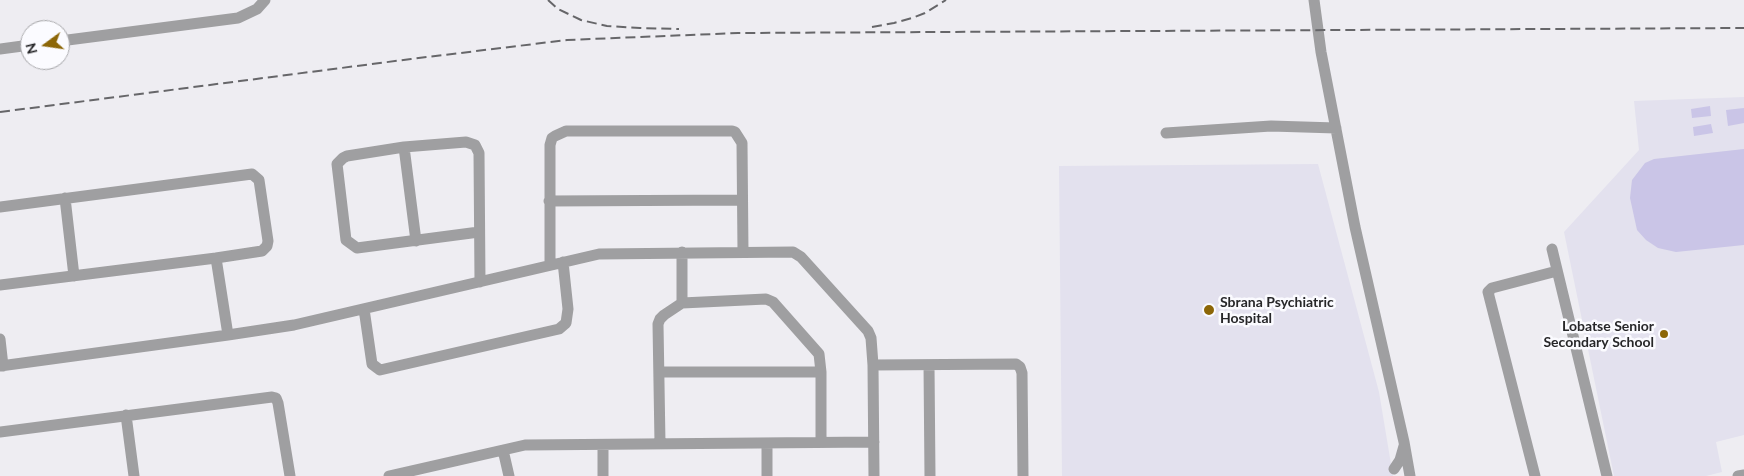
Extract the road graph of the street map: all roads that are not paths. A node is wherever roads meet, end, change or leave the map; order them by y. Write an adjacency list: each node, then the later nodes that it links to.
1 (265, 0): 3 (street)
2 (1314, 0): 6 (street)
3 (70, 41)
4 (20, 46): 5 (street)
5 (0, 49)
6 (1336, 128): 7 (street); 38 (street)
7 (1166, 133)
8 (404, 147): 13 (street); 14 (street); 14 (street)
9 (65, 198): 12 (street); 18 (street); 22 (street)
10 (550, 200): 11 (street); 11 (street); 20 (street)
11 (742, 200): 17 (street)
12 (0, 207)
13 (479, 232): 14 (street); 23 (street)
14 (416, 241)
15 (1552, 250): 21 (street)
16 (682, 252): 17 (street); 19 (street); 25 (street)
17 (743, 252): 29 (street)
18 (216, 258): 22 (street); 27 (street)
19 (563, 262): 20 (street); 26 (street)
20 (550, 265): 23 (street)
21 (1557, 271): 56 (street); 57 (street)
22 (74, 276): 24 (street)
23 (480, 282): 26 (street)
24 (0, 285)
25 (682, 303): 32 (street); 33 (street)
26 (364, 309): 27 (street)
27 (228, 336): 31 (street)
28 (0, 339): 31 (street)
29 (873, 365): 30 (street); 37 (street)
30 (929, 365): 53 (street); 54 (street)
31 (2, 366)
32 (659, 372): 33 (street); 40 (street)
33 (821, 372): 36 (street)
34 (126, 415): 35 (street); 46 (street); 47 (street)
35 (0, 432)
36 (821, 442): 37 (street); 39 (street)
37 (874, 442): 52 (street)
38 (1404, 442): 43 (street); 55 (street)
39 (767, 443): 40 (street); 51 (street)
40 (660, 444): 41 (street)
41 (603, 445): 42 (street); 50 (street)
42 (503, 450): 44 (street); 49 (street)
43 (1394, 469)
44 (404, 474): 48 (street)
45 (1744, 475): 58 (street)
46 (134, 476)
47 (290, 476)
48 (389, 476)
49 (509, 476)
50 (602, 476)
51 (767, 476)
52 (874, 476)
53 (930, 476)
54 (1023, 476)
55 (1410, 476)
56 (1535, 476)
57 (1607, 476)
58 (1738, 476)

